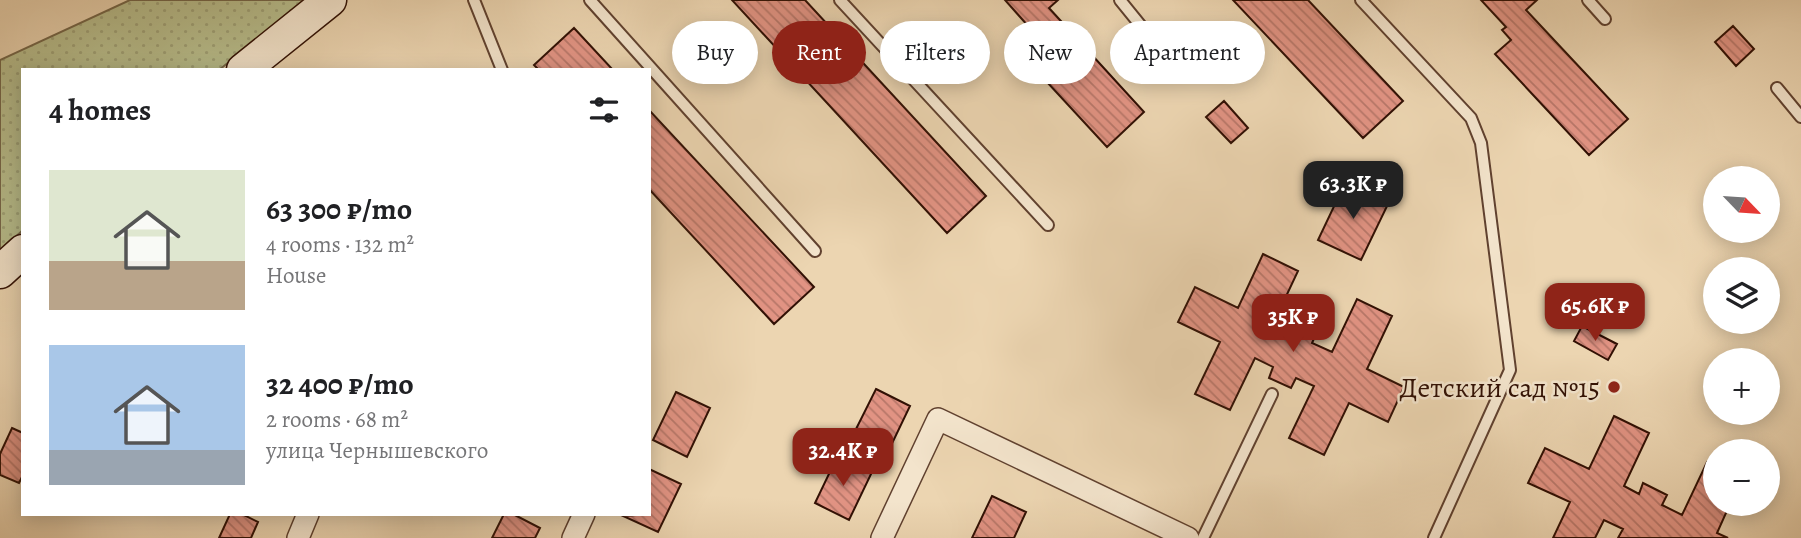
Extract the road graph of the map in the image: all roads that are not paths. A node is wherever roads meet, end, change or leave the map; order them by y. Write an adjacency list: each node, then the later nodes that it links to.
1 (330, 0): 10 (main road)
2 (474, 0): 11 (lane)
3 (590, 0): 13 (lane)
4 (840, 0): 16 (lane)
5 (1120, 0): 9 (lane)
6 (1361, 0): 28 (lane)
7 (1588, 0): 8 (lane)
8 (1605, 19)
9 (1137, 21)
10 (245, 68)
11 (501, 68)
12 (651, 68): 17 (lane)
13 (651, 68)
14 (1777, 88): 15 (lane)
15 (1801, 117)
16 (1048, 225)
17 (815, 251)
18 (21, 253): 19 (main road)
19 (0, 272)
20 (1272, 394): 27 (lane)
21 (308, 516): 23 (street)
22 (583, 516): 24 (street)
23 (298, 538)
24 (573, 538)
25 (882, 538): 26 (street)
26 (1188, 538)
27 (1203, 538)
28 (1434, 538)

